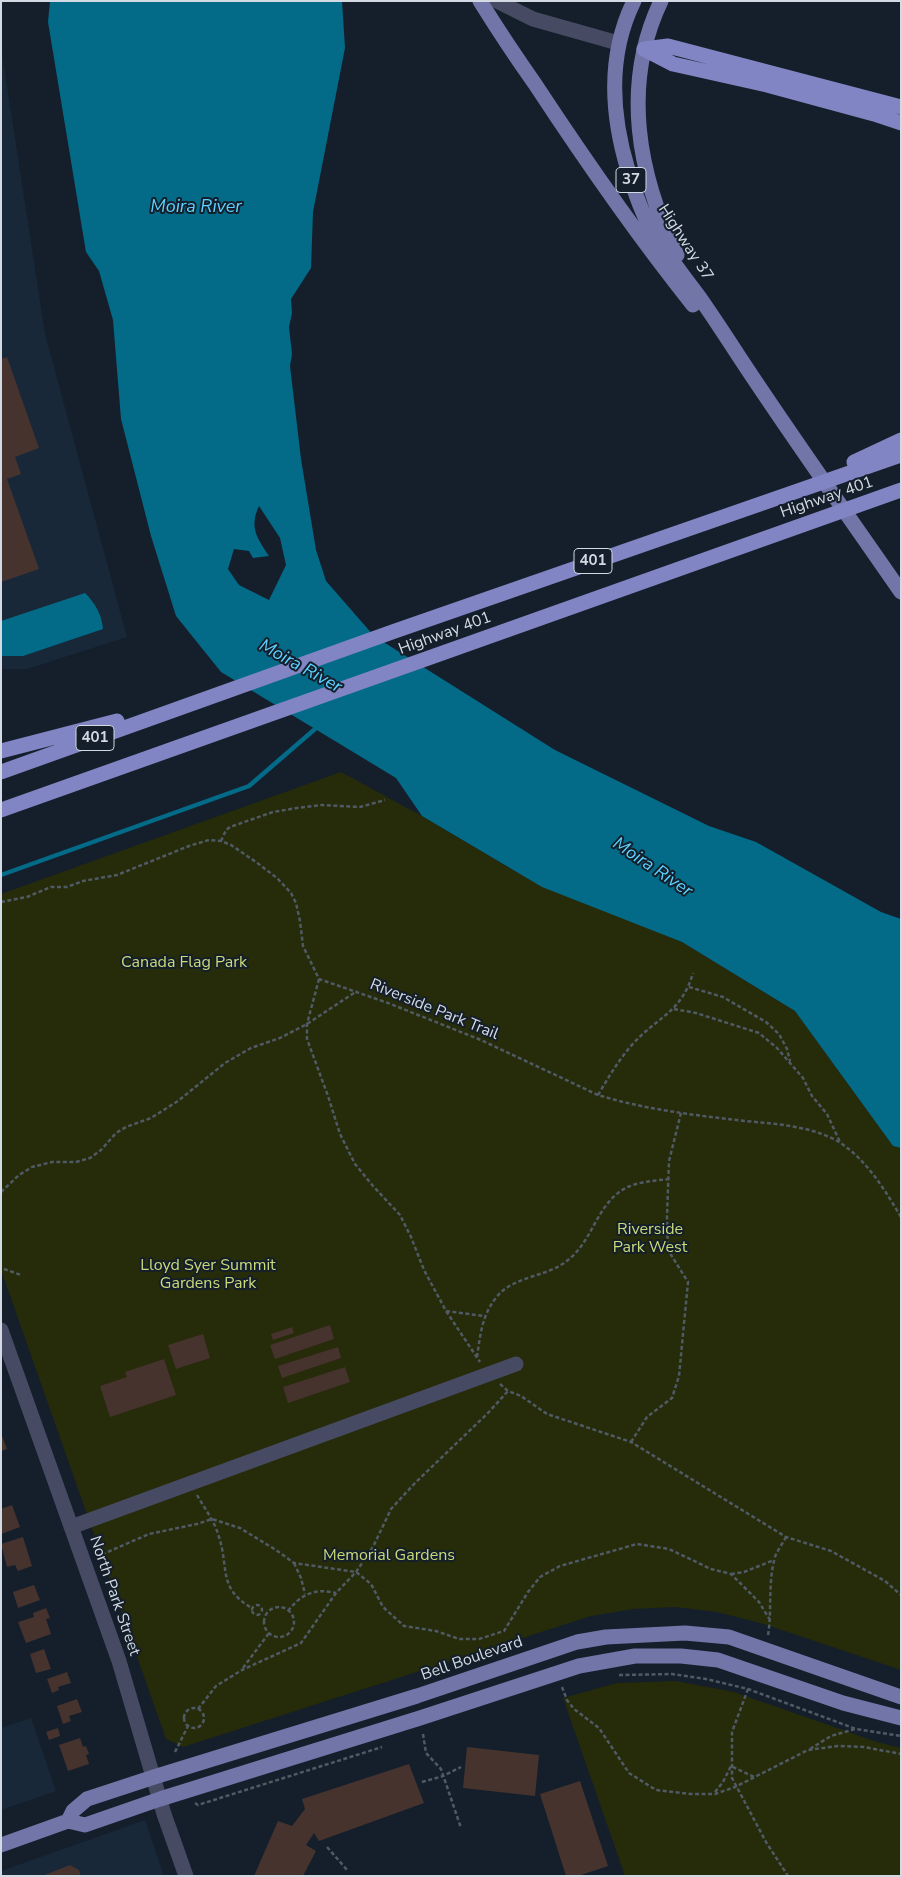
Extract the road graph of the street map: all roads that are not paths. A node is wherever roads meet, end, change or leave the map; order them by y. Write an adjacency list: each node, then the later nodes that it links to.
1 (480, 1): 10 (main road)
2 (497, 1): 5 (street)
3 (634, 1): 5 (main road, Highway 37 / 37)
4 (661, 1): 6 (main road, Highway 37 / 37)
5 (618, 43): 6 (main road); 9 (main road, Highway 37 / 37)
6 (644, 49): 7 (highway); 8 (highway); 9 (main road, Highway 37 / 37)
7 (901, 107)
8 (901, 124)
9 (701, 300): 10 (main road, Highway 37 / 37)
10 (760, 388): 17 (main road, Highway 37 / 37)
11 (901, 440): 14 (highway)
12 (901, 455): 14 (highway, Highway 401 / 401)
13 (901, 490): 16 (highway, Highway 401 / 401)
14 (792, 492): 18 (highway, Highway 401 / 401)
15 (901, 498): 16 (highway)
16 (779, 533): 21 (highway, Highway 401 / 401)
17 (901, 592)
18 (196, 702): 19 (highway); 20 (highway, Highway 401 / 401)
19 (1, 751)
20 (1, 772)
21 (78, 783): 22 (highway, Highway 401 / 401); 23 (highway)
22 (1, 810)
23 (1, 816)
24 (1, 1330): 26 (street, North Park Street)
25 (516, 1364): 26 (street)
26 (71, 1527): 29 (street, North Park Street)
27 (901, 1697): 29 (main road, Bell Boulevard)
28 (901, 1718): 30 (main road, Bell Boulevard)
29 (154, 1777): 30 (street, North Park Street); 31 (main road, Bell Boulevard)
30 (160, 1800): 31 (main road, Bell Boulevard); 33 (street, North Park Street)
31 (68, 1821): 32 (main road, Bell Boulevard)
32 (1, 1845)
33 (186, 1876)

